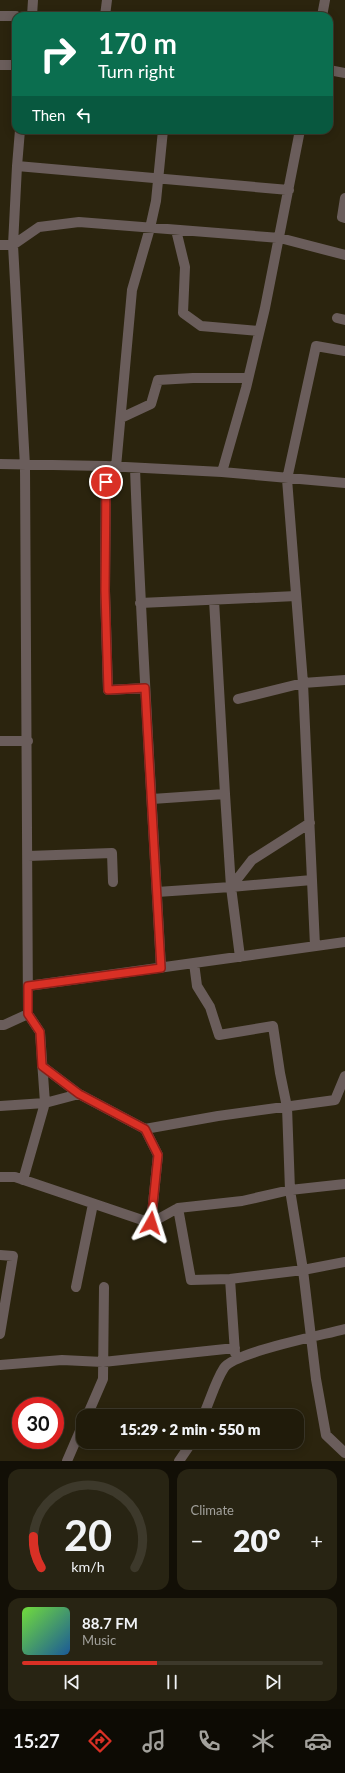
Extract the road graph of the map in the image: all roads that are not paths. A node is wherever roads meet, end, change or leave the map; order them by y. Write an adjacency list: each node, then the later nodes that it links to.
1 (33, 0): 4 (street)
2 (107, 0): 5 (street)
3 (325, 0): 6 (street)
4 (32, 12)
5 (106, 12)
6 (323, 12)
7 (0, 16): 8 (street)
8 (12, 16)
9 (0, 65): 10 (street)
10 (12, 65)
11 (333, 70): 12 (street)
12 (345, 72)
13 (20, 134): 16 (street)
14 (162, 134): 17 (street)
15 (299, 134): 18 (street)
16 (17, 166): 17 (street); 24 (street)
17 (157, 178): 18 (street); 21 (street)
18 (289, 190): 23 (street)
19 (345, 198): 20 (street)
20 (345, 218)
21 (150, 228): 22 (street); 24 (street); 30 (street)
22 (176, 230): 23 (street); 27 (street)
23 (280, 238): 26 (street); 27 (street)
24 (13, 245): 25 (street); 32 (street)
25 (0, 246)
26 (345, 255)
27 (259, 331): 29 (street)
28 (345, 351): 37 (street)
29 (248, 378): 30 (street); 36 (street)
30 (121, 418): 34 (street)
31 (0, 464): 32 (street)
32 (25, 466): 33 (street); 47 (street)
33 (106, 466): 34 (street); 44 (street)
34 (116, 467): 35 (street)
35 (135, 468): 36 (street); 41 (street)
36 (222, 472): 37 (street)
37 (287, 479): 38 (street); 39 (street)
38 (345, 483)
39 (296, 596): 40 (street); 43 (street)
40 (214, 600): 41 (street); 48 (street)
41 (140, 603): 44 (street)
42 (345, 680): 43 (street)
43 (303, 683): 45 (street); 50 (street)
44 (145, 688): 49 (street)
45 (238, 698)
46 (0, 741): 47 (street)
47 (28, 741): 51 (street)
48 (225, 794): 49 (street); 54 (street)
49 (152, 799): 55 (street)
50 (310, 823): 52 (street); 54 (street)
51 (28, 856): 53 (street); 61 (street)
52 (312, 880): 54 (street); 57 (street)
53 (113, 882)
54 (231, 887): 55 (street); 58 (street)
55 (157, 892): 60 (street)
56 (345, 942): 57 (street)
57 (315, 946): 58 (street)
58 (240, 957): 59 (street)
59 (194, 963): 60 (street); 71 (street)
60 (161, 968): 61 (street)
61 (28, 986): 62 (street)
62 (28, 1014): 63 (street); 64 (street)
63 (0, 1025)
64 (42, 1066): 66 (street); 69 (street)
65 (345, 1076): 68 (street)
66 (79, 1094): 69 (street); 72 (street)
67 (345, 1099): 68 (street)
68 (334, 1100): 71 (street)
69 (45, 1103): 70 (street); 74 (street)
70 (0, 1106)
71 (287, 1107): 72 (street); 76 (street)
72 (145, 1129): 79 (street)
73 (0, 1177): 74 (street)
74 (23, 1180): 77 (street)
75 (345, 1184): 76 (street)
76 (290, 1190): 78 (street); 82 (street)
77 (93, 1204): 79 (street); 84 (street)
78 (178, 1208): 79 (street); 83 (street)
79 (151, 1223)
80 (0, 1255): 87 (street)
81 (345, 1262): 82 (street)
82 (303, 1270): 83 (street); 88 (street)
83 (230, 1279): 89 (street)
84 (76, 1287)
85 (104, 1287): 91 (street)
86 (345, 1329): 88 (street)
87 (0, 1334)
88 (312, 1338): 90 (street); 97 (street)
89 (235, 1348): 90 (street); 91 (street)
90 (236, 1359): 94 (street)
91 (103, 1362): 92 (street); 93 (street)
92 (0, 1364)
93 (90, 1409)
94 (206, 1409)
95 (76, 1440): 98 (street)
96 (187, 1449): 99 (street)
97 (345, 1453)
98 (67, 1461)
99 (179, 1461)

